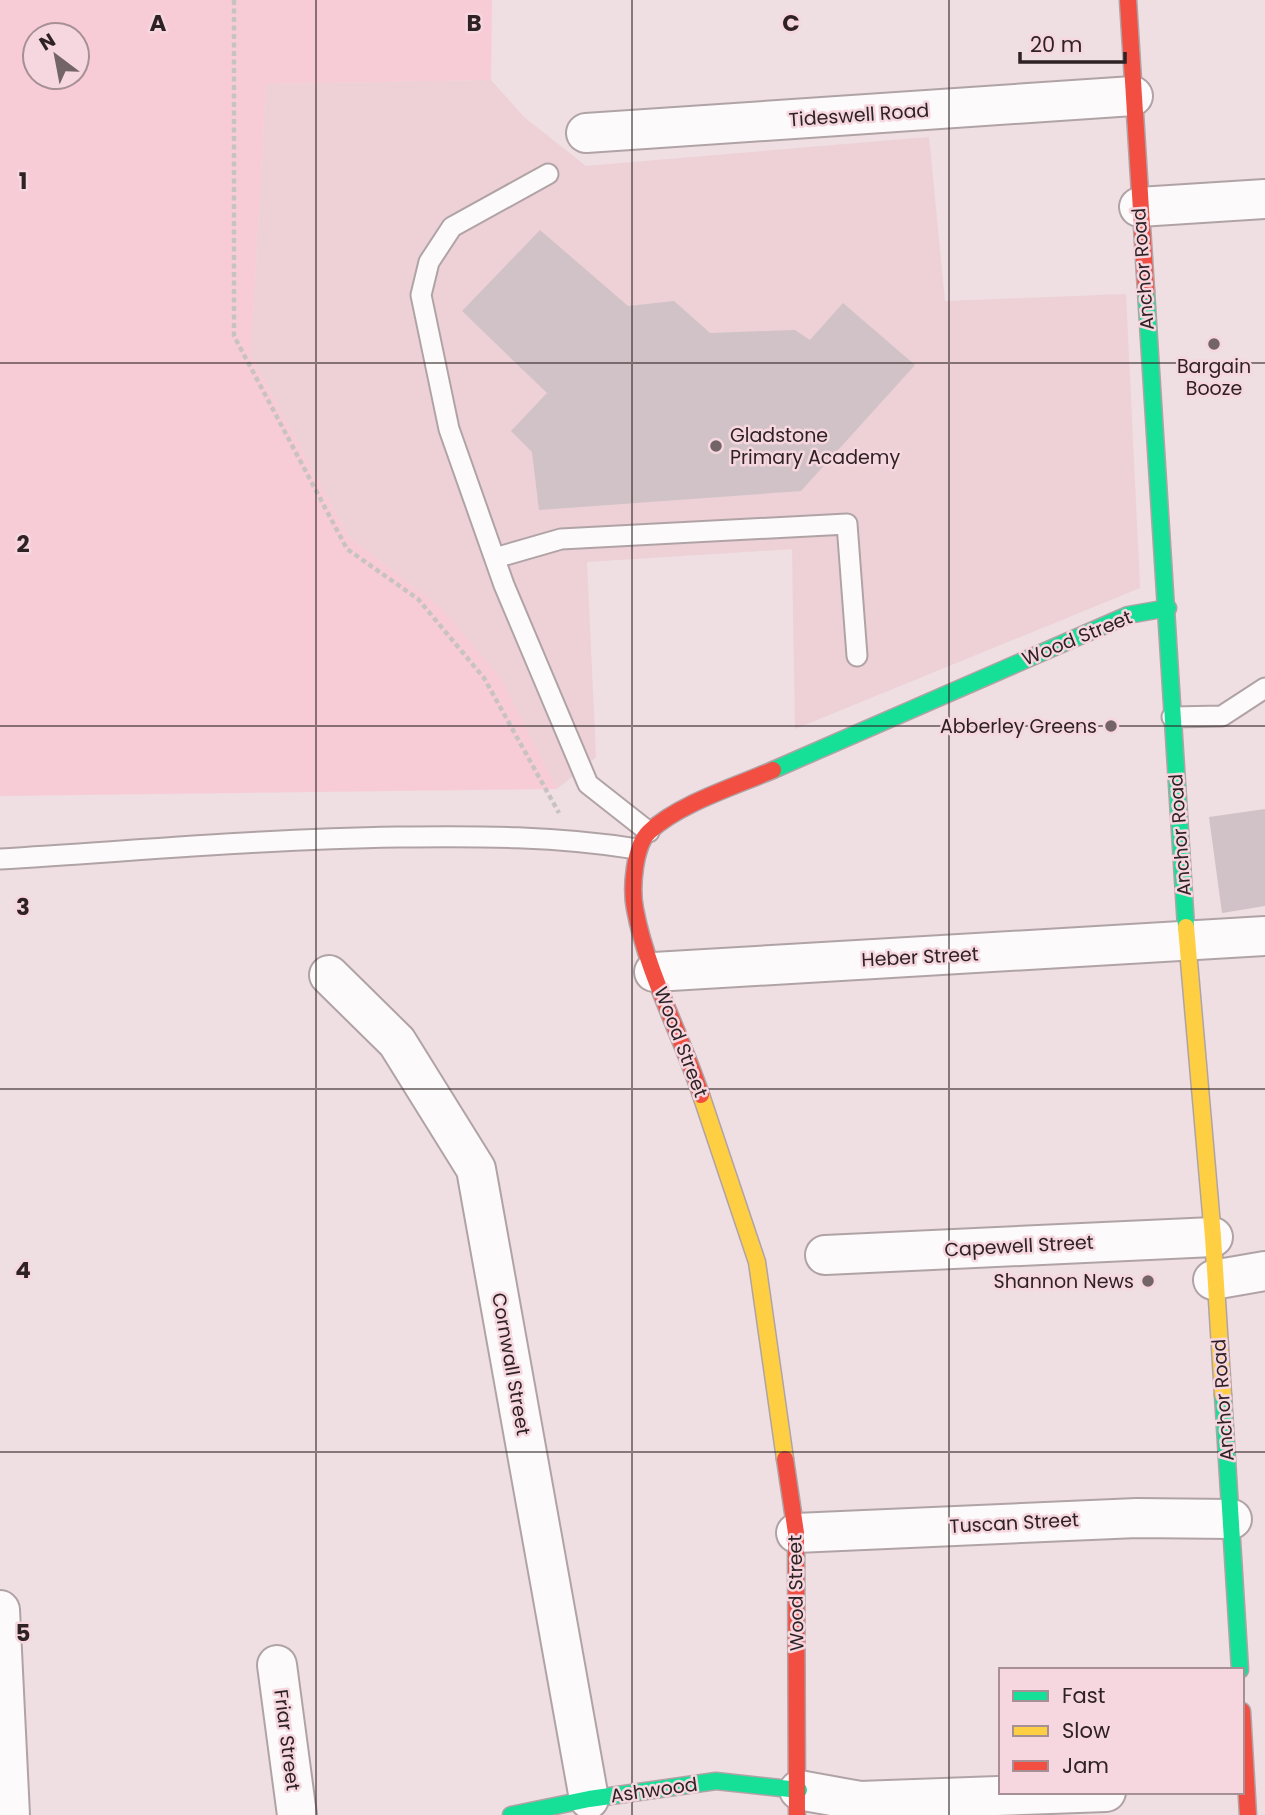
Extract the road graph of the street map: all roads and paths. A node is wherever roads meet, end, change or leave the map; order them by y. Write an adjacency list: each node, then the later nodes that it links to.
1 (234, 0): 14 (path)
2 (1128, 0): 3 (street, Anchor Road)
3 (1133, 96): 4 (street, Tideswell Road); 7 (street, Anchor Road)
4 (586, 133)
5 (548, 174): 8 (lane)
6 (1265, 199): 7 (street)
7 (1139, 207): 9 (street, Anchor Road)
8 (495, 558): 10 (lane); 13 (lane)
9 (1168, 608): 12 (street, Anchor Road); 13 (street, Wood Street)
10 (857, 656)
11 (1265, 688): 12 (lane)
12 (1172, 717): 18 (street, Anchor Road)
13 (649, 832): 15 (street, Wood Street)
14 (573, 838): 15 (lane); 16 (lane)
15 (637, 849): 19 (street, Wood Street)
16 (0, 859)
17 (1265, 936): 18 (street, Heber Street)
18 (1187, 943): 19 (street, Heber Street); 21 (street, Anchor Road)
19 (654, 972): 26 (street, Wood Street)
20 (329, 975): 34 (street, Cornwall Street)
21 (1213, 1237): 22 (street, Capewell Street); 24 (street, Anchor Road)
22 (825, 1255)
23 (1265, 1271): 24 (street)
24 (1213, 1280): 25 (street, Anchor Road)
25 (1232, 1519): 26 (street, Tuscan Street); 29 (street, Anchor Road)
26 (796, 1533): 35 (street, Wood Street)
27 (0, 1610): 30 (street)
28 (277, 1665): 37 (street, Friar Street)
29 (1240, 1668)
30 (2, 1710): 36 (street)
31 (1244, 1754): 33 (street)
32 (1051, 1794): 35 (street)
33 (1246, 1796)
34 (589, 1799): 35 (street, Ashwood); 38 (street, Ashwood)
35 (798, 1802)
36 (10, 1815)
37 (297, 1815)
38 (511, 1815)

